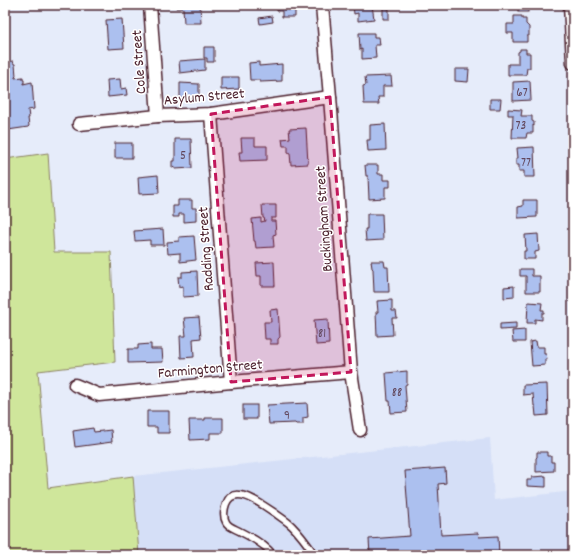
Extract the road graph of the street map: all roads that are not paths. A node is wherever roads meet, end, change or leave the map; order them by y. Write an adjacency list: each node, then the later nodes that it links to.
1 (150, 5): 7 (street, Cole Street)
2 (322, 5): 5 (street, Buckingham Street)
3 (570, 5): 4 (street)
4 (573, 63)
5 (330, 97): 6 (street, Asylum Street); 9 (street, Buckingham Street)
6 (211, 114): 7 (street, Asylum Street); 10 (street, Radding Street)
7 (158, 116): 8 (street, Asylum Street)
8 (79, 124)
9 (351, 372): 10 (street, Farmington Street); 12 (street, Buckingham Street)
10 (231, 382): 11 (street, Farmington Street)
11 (75, 385)
12 (360, 430)
13 (273, 555): 14 (lane)
14 (315, 555)

